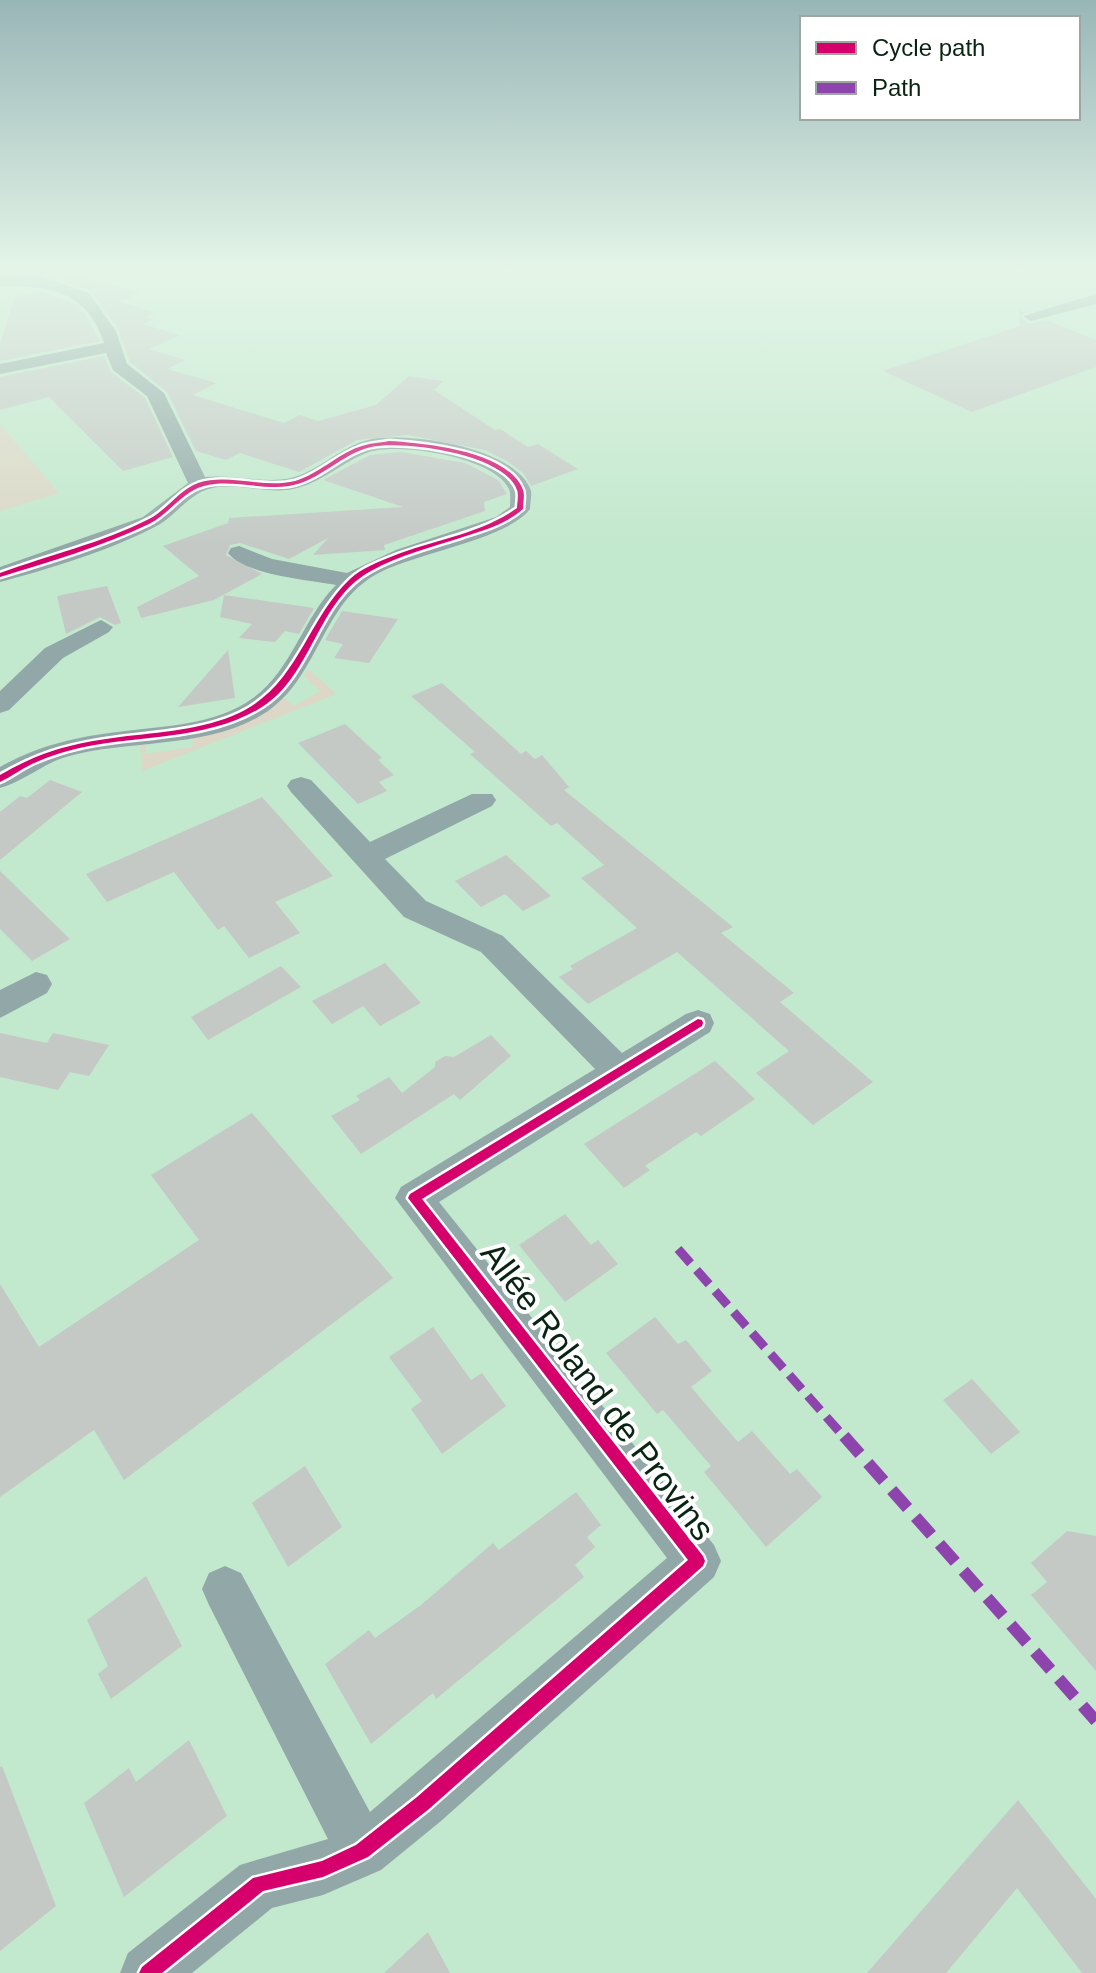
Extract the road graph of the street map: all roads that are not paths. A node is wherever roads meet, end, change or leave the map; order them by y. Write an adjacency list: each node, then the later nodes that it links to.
1 (35, 362): 3 (street)
2 (118, 362): 4 (street)
3 (0, 369)
4 (199, 485): 6 (street); 7 (street)
5 (239, 553): 7 (street)
6 (0, 575)
7 (352, 581): 10 (street)
8 (101, 627): 9 (street)
9 (0, 705)
10 (6, 766)
11 (301, 786): 13 (street)
12 (482, 800): 13 (street)
13 (366, 856): 17 (street)
14 (36, 984): 15 (street)
15 (0, 1006)
16 (698, 1023): 17 (street, Allée Roland de Provins)
17 (617, 1070): 19 (street, Allée Roland de Provins)
18 (225, 1589): 19 (street)
19 (362, 1851): 20 (street, Allée Roland de Provins)
20 (148, 1973)

